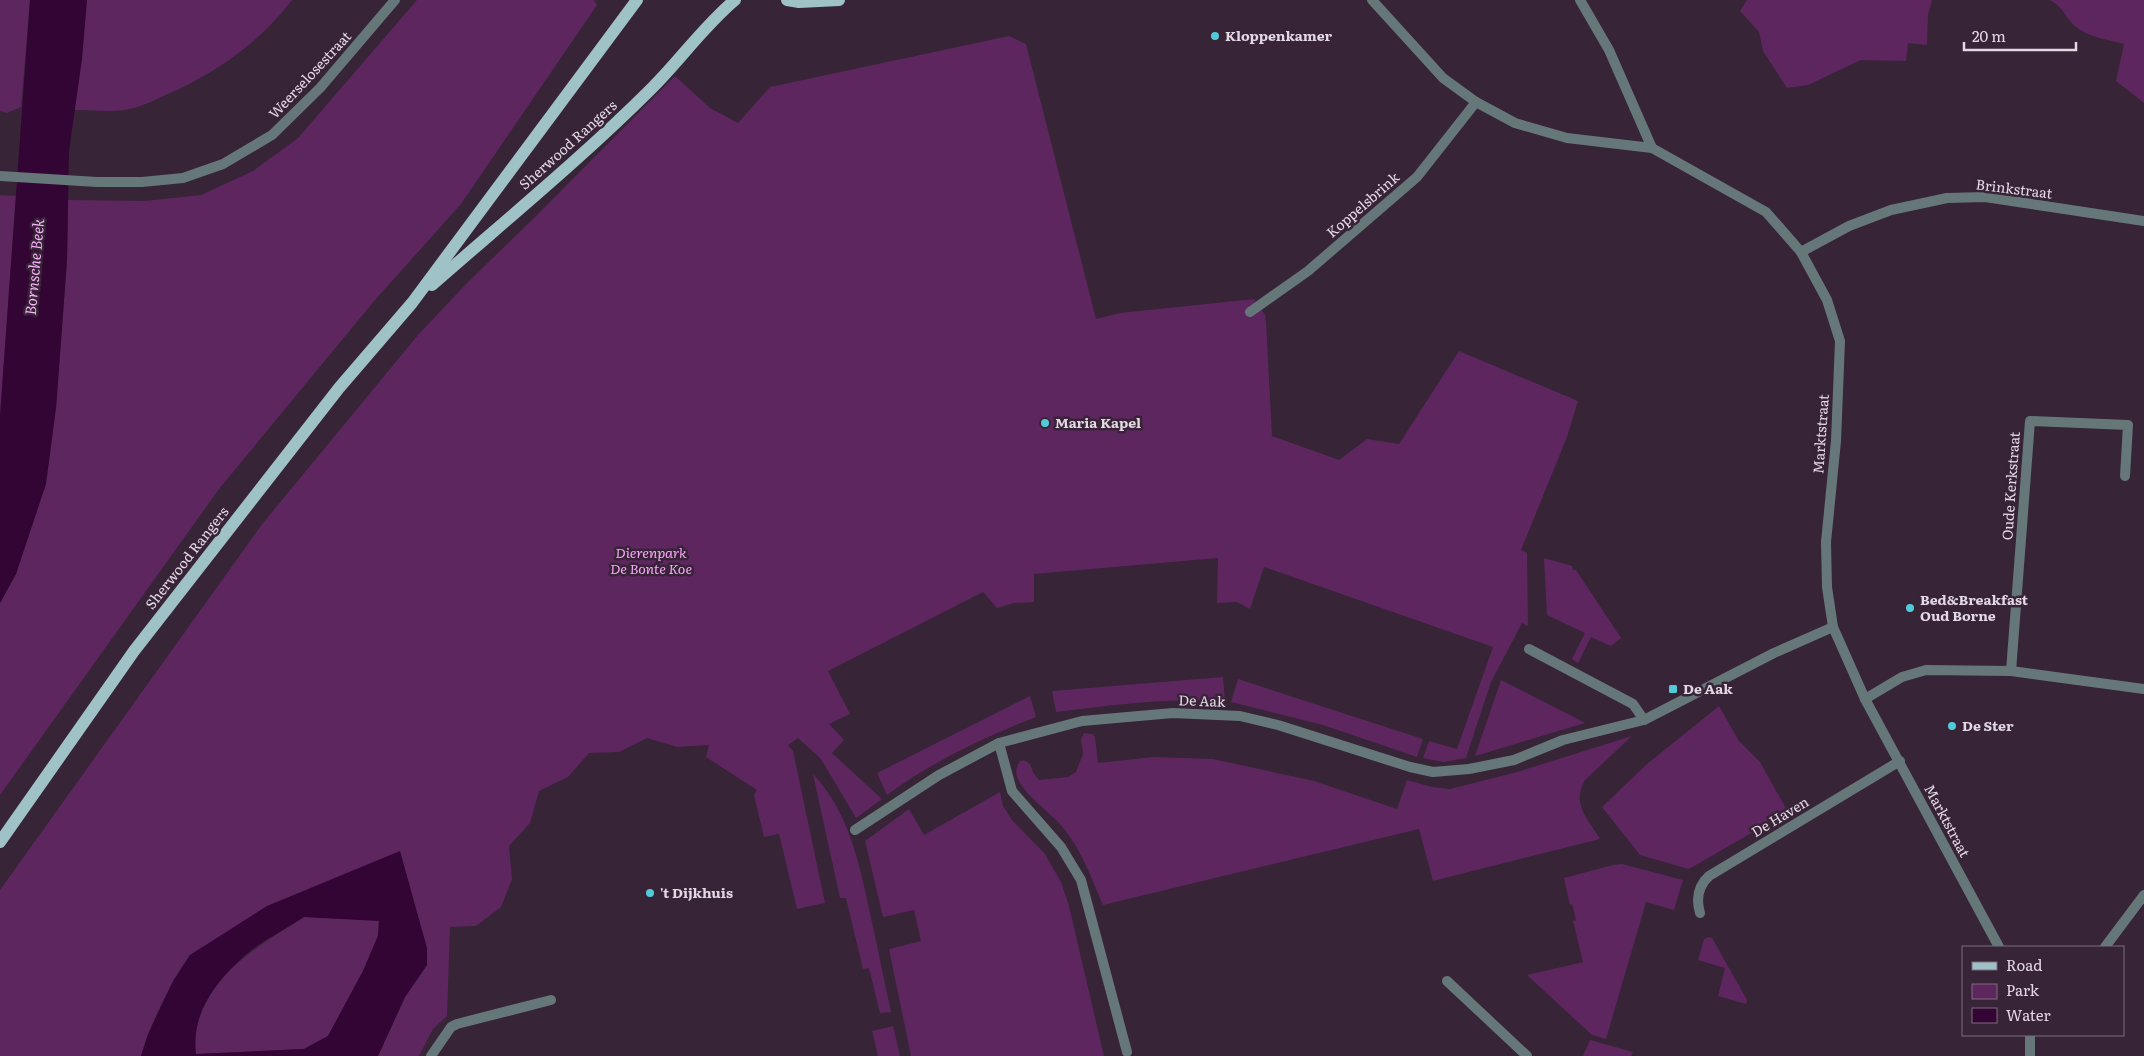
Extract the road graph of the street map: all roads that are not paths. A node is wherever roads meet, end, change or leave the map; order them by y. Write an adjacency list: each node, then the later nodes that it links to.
1 (395, 0): 10 (street, Weerselosestraat)
2 (637, 0): 13 (main road, Sherwood Rangers)
3 (735, 0): 13 (main road, Sherwood Rangers)
4 (787, 0): 5 (main road)
5 (838, 0)
6 (1372, 0): 8 (street)
7 (1580, 0): 9 (street)
8 (1476, 102): 9 (street); 14 (street, Koppelsbrink)
9 (1652, 148): 12 (street)
10 (0, 176)
11 (2144, 221): 12 (street, Brinkstraat)
12 (1801, 252): 16 (street, Marktstraat)
13 (412, 303): 25 (main road, Sherwood Rangers)
14 (1250, 312)
15 (2125, 476): 18 (street, Oude Kerkstraat)
16 (1833, 627): 20 (street, Marktstraat); 21 (street)
17 (1529, 649): 21 (street)
18 (2010, 672): 19 (street); 20 (street)
19 (2144, 689)
20 (1865, 699): 23 (street, Marktstraat)
21 (1644, 720): 22 (street, De Aak)
22 (999, 743): 24 (street, De Aak); 33 (street)
23 (1900, 761): 27 (street, De Haven); 28 (street, Marktstraat)
24 (855, 830)
25 (0, 842)
26 (2144, 895): 29 (street)
27 (1700, 913)
28 (1998, 946)
29 (2106, 946)
30 (1447, 981): 35 (street)
31 (551, 1000): 34 (street)
32 (2030, 1036): 36 (street)
33 (1127, 1052)
34 (431, 1056)
35 (1527, 1056)
36 (2030, 1056)

